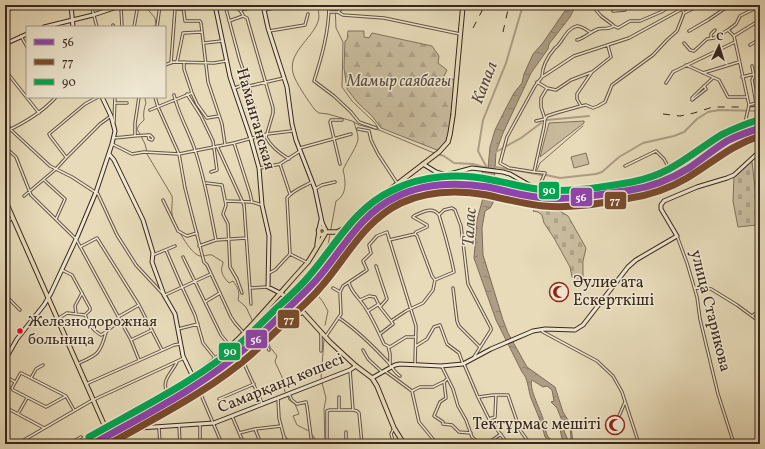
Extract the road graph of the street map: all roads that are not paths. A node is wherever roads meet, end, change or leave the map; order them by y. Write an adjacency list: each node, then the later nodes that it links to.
1 (18, 5): 27 (street)
2 (71, 5): 34 (street)
3 (91, 5): 32 (street)
4 (122, 5): 32 (street); 40 (street)
5 (138, 5): 41 (street)
6 (183, 5): 48 (street)
7 (214, 5): 57 (street, Наманганская)
8 (225, 5): 35 (street)
9 (237, 5): 24 (street)
10 (286, 5): 25 (street)
11 (330, 5): 28 (street)
12 (345, 5): 29 (street)
13 (463, 5): 51 (main road)
14 (598, 5): 43 (street)
15 (627, 5): 26 (street)
16 (672, 5): 43 (street)
17 (701, 5): 30 (street)
18 (734, 5): 47 (street)
19 (160, 6): 22 (street); 42 (street)
20 (263, 6): 24 (street); 25 (street)
21 (760, 6): 45 (street)
22 (175, 9): 23 (street); 69 (street)
23 (181, 9)
24 (239, 10): 33 (street)
25 (264, 10): 46 (street)
26 (613, 11)
27 (5, 12)
28 (329, 12): 29 (street); 121 (street)
29 (338, 12): 51 (street)
30 (684, 13): 64 (street); 105 (street)
31 (308, 14): 46 (street)
32 (93, 15): 34 (street); 39 (street)
33 (243, 16): 35 (street); 82 (street)
34 (72, 20): 37 (street); 38 (street)
35 (229, 20): 85 (street)
36 (760, 20): 53 (street)
37 (48, 26)
38 (73, 26)
39 (97, 26)
40 (122, 26)
41 (134, 26)
42 (157, 26)
43 (614, 26): 49 (street)
44 (715, 30): 54 (street)
45 (728, 30): 53 (street); 54 (street)
46 (269, 31): 80 (street)
47 (688, 31)
48 (202, 32): 59 (street); 66 (street)
49 (591, 33): 56 (street); 78 (street)
50 (26, 34): 52 (street)
51 (460, 34): 147 (main road)
52 (21, 36): 60 (street); 62 (street)
53 (734, 36): 58 (street)
54 (711, 38): 61 (street)
55 (760, 39): 63 (street)
56 (577, 40)
57 (222, 41): 59 (street); 65 (street, Наманганская)
58 (735, 42): 68 (street); 72 (street)
59 (204, 43): 70 (street)
60 (5, 44)
61 (684, 44)
62 (26, 45)
63 (750, 45)
64 (608, 46): 75 (street); 78 (street)
65 (226, 61): 70 (street); 87 (street, Наманганская)
66 (177, 62): 67 (street); 69 (street)
67 (184, 62): 70 (street); 88 (street)
68 (739, 62): 76 (street); 79 (street)
69 (171, 63): 71 (street)
70 (206, 63): 112 (street)
71 (166, 64)
72 (686, 66): 76 (street); 84 (street)
73 (752, 66): 77 (street)
74 (5, 70): 91 (street)
75 (592, 72): 86 (street); 105 (street)
76 (703, 73): 81 (street)
77 (754, 74): 79 (street); 104 (street)
78 (542, 77): 83 (street)
79 (742, 77): 92 (street)
80 (284, 78): 82 (street); 123 (street)
81 (713, 78): 92 (street); 100 (street)
82 (266, 82): 85 (street); 125 (street)
83 (537, 82): 86 (street); 153 (street)
84 (666, 83)
85 (248, 85): 87 (street); 107 (street)
86 (547, 88): 114 (street)
87 (234, 89): 130 (street, Наманганская)
88 (192, 93): 89 (street); 112 (street)
89 (187, 94): 101 (street); 137 (street)
90 (174, 95): 101 (street)
91 (26, 97)
92 (747, 97): 104 (street)
93 (27, 98): 110 (street)
94 (55, 98): 110 (street)
95 (96, 98): 143 (street)
96 (102, 98): 111 (street)
97 (115, 98): 102 (street)
98 (139, 98): 128 (street)
99 (155, 98): 106 (street)
100 (692, 98)
101 (175, 100): 106 (street); 138 (street)
102 (115, 103): 103 (street); 109 (street)
103 (127, 103)
104 (749, 105): 119 (street)
105 (581, 106): 114 (street)
106 (158, 107): 108 (street); 142 (street)
107 (255, 108)
108 (150, 110)
109 (114, 112): 111 (street); 118 (street)
110 (39, 113): 122 (street)
111 (110, 115): 118 (street); 143 (street)
112 (220, 116): 134 (street)
113 (5, 119): 122 (street)
114 (545, 119): 116 (street); 153 (street)
115 (342, 120): 131 (street)
116 (536, 121)
117 (760, 122): 119 (street)
118 (114, 124): 129 (street)
119 (744, 127): 151 (street)
120 (358, 128): 158 (street)
121 (376, 128)
122 (10, 129): 124 (street); 150 (street)
123 (294, 131): 125 (street); 139 (street)
124 (5, 132)
125 (267, 134): 130 (street); 144 (street)
126 (351, 134): 131 (street)
127 (148, 135): 128 (street)
128 (135, 136): 129 (street)
129 (113, 138): 132 (street)
130 (251, 139): 133 (street); 149 (street, Наманганская)
131 (333, 139): 139 (street); 146 (street)
132 (112, 144): 141 (street); 142 (street)
133 (234, 144): 134 (street); 169 (street)
134 (225, 145): 135 (street)
135 (217, 146): 137 (street); 168 (street)
136 (5, 147): 161 (street)
137 (214, 147): 138 (street); 152 (street)
138 (195, 150): 142 (street); 157 (street)
139 (299, 150): 144 (street); 155 (street)
140 (760, 151): 180 (street, улица Старикова)
141 (108, 154): 162 (street); 192 (street)
142 (179, 154): 178 (street)
143 (66, 158): 150 (street)
144 (288, 159): 145 (street)
145 (280, 164): 149 (street); 163 (street)
146 (340, 164)
147 (423, 164): 158 (main road); 160 (street)
148 (625, 166): 151 (street)
149 (259, 168): 170 (street, Наманганская)
150 (56, 169): 154 (street); 162 (street)
151 (670, 170): 160 (street)
152 (211, 172)
153 (534, 172): 160 (street)
154 (44, 180): 161 (street); 174 (street)
155 (312, 182): 159 (street); 163 (street)
156 (335, 182): 159 (street)
157 (205, 183): 167 (street); 184 (street)
158 (397, 183): 177 (main road)
159 (314, 189): 173 (street)
160 (537, 190)
161 (31, 192): 164 (street); 174 (street)
162 (96, 192): 181 (street); 215 (street)
163 (290, 194): 191 (street)
164 (24, 196)
165 (5, 200): 172 (main road)
166 (163, 200): 178 (street)
167 (226, 200): 168 (street); 183 (street)
168 (243, 202): 169 (street); 182 (street)
169 (252, 202): 170 (street)
170 (262, 205): 197 (street, Наманганская)
171 (439, 215): 179 (street); 199 (street); 252 (street)
172 (12, 217): 175 (street); 216 (main road)
173 (321, 217): 176 (street); 177 (street)
174 (56, 220): 181 (street)
175 (5, 225)
176 (319, 231): 177 (main road); 189 (main road)
177 (325, 232): 189 (main road)
178 (197, 233): 187 (street)
179 (415, 234): 185 (street); 199 (street)
180 (678, 236): 208 (street, улица Старикова); 240 (street)
181 (76, 238): 188 (street); 196 (street)
182 (247, 238): 183 (street); 205 (street)
183 (229, 239): 184 (street); 212 (street)
184 (216, 240): 187 (street)
185 (389, 240): 201 (street); 223 (street)
186 (175, 246): 190 (street)
187 (200, 246): 198 (street)
188 (80, 247): 221 (street); 230 (street)
189 (316, 248): 194 (main road)
190 (166, 250): 192 (street); 203 (street)
191 (290, 254): 194 (street); 197 (street)
192 (153, 255): 215 (street)
193 (183, 257): 200 (street)
194 (308, 262): 202 (main road)
195 (376, 266): 222 (street)
196 (61, 270): 210 (street); 216 (street)
197 (269, 273): 204 (street, Наманганская)
198 (211, 274): 200 (street); 211 (street)
199 (435, 280): 223 (street)
200 (195, 281): 203 (street); 219 (street)
201 (349, 283): 209 (street); 217 (street)
202 (287, 285): 213 (main road); 218 (main road)
203 (182, 287): 215 (street); 237 (street)
204 (268, 287): 205 (street); 213 (street)
205 (250, 288): 220 (street)
206 (332, 288): 209 (street)
207 (453, 288): 252 (street)
208 (695, 288): 229 (street); 347 (street, улица Старикова)
209 (340, 292): 231 (street)
210 (82, 293): 227 (street); 228 (street)
211 (220, 293): 219 (street); 242 (street)
212 (242, 293)
213 (280, 293): 218 (main road); 234 (main road); 242 (main road)
214 (5, 295): 224 (street)
215 (164, 295): 238 (street)
216 (48, 297): 232 (main road); 260 (street)
217 (360, 300): 222 (street); 226 (street)
218 (292, 301): 234 (main road)
219 (205, 302): 249 (street)
220 (251, 304)
221 (139, 305): 230 (street); 239 (street)
222 (380, 306): 226 (street); 235 (street)
223 (411, 308): 235 (street); 246 (street)
224 (20, 310)
225 (760, 310): 229 (street)
226 (368, 311): 244 (street)
227 (76, 314): 228 (street); 232 (street)
228 (85, 315): 241 (street)
229 (752, 316): 236 (street)
230 (118, 317): 233 (street)
231 (339, 318): 245 (street); 269 (street)
232 (57, 319): 264 (main road)
233 (120, 320): 241 (street); 247 (street)
234 (309, 320): 243 (main road)
235 (392, 321): 244 (street)
236 (760, 322)
237 (198, 324): 238 (street); 258 (street)
238 (178, 329): 248 (street)
239 (152, 330): 247 (street); 253 (street)
240 (541, 330): 262 (street); 295 (street)
241 (106, 332): 264 (street)
242 (244, 333): 249 (main road)
243 (321, 334): 245 (main road); 256 (street)
244 (380, 334): 250 (street)
245 (325, 337): 268 (main road)
246 (416, 337): 250 (street); 251 (street)
247 (131, 340): 261 (street)
248 (180, 344): 253 (street); 257 (street)
249 (230, 346): 258 (main road)
250 (387, 346): 269 (street)
251 (416, 346): 265 (street); 266 (street)
252 (480, 347): 262 (street)
253 (162, 350): 261 (street)
254 (269, 350): 259 (street)
255 (363, 350): 272 (street)
256 (321, 351)
257 (184, 358): 263 (street); 275 (street)
258 (216, 359): 275 (main road)
259 (242, 359): 282 (street); 283 (street)
260 (5, 360)
261 (139, 360): 281 (street)
262 (473, 360): 266 (street)
263 (177, 362): 285 (street); 294 (street)
264 (77, 364): 281 (main road)
265 (415, 364): 269 (street); 270 (street)
266 (463, 364): 270 (street); 290 (street)
267 (43, 365): 276 (street)
268 (356, 366): 271 (street, Самарқанд көшесі); 277 (main road)
269 (391, 366): 272 (street); 274 (street)
270 (441, 366): 278 (street)
271 (350, 370): 286 (street, Самарқанд көшесі); 300 (street)
272 (383, 371): 277 (street); 284 (street)
273 (5, 376): 279 (street)
274 (400, 376)
275 (193, 377): 285 (main road)
276 (31, 378): 279 (street); 288 (street)
277 (372, 378): 314 (main road)
278 (447, 379): 280 (street); 317 (street)
279 (15, 382): 291 (street)
280 (444, 382): 284 (street); 317 (street)
281 (86, 384): 294 (main road)
282 (254, 384): 293 (street); 296 (street)
283 (199, 390): 305 (street); 312 (street)
284 (412, 391): 341 (street)
285 (168, 394): 311 (main road)
286 (289, 394): 292 (street, Самарқанд көшесі); 335 (street)
287 (496, 394): 290 (street); 303 (street); 345 (street)
288 (66, 396): 291 (street); 298 (street)
289 (338, 397): 299 (street)
290 (478, 397): 303 (street)
291 (27, 398): 301 (street)
292 (278, 398): 296 (street, Самарқанд көшесі); 309 (street)
293 (219, 399)
294 (93, 400): 298 (street); 311 (main road)
295 (625, 402): 304 (street); 346 (street)
296 (262, 404): 302 (street, Самарқанд көшесі)
297 (5, 407): 301 (street)
298 (74, 410): 310 (street)
299 (340, 410): 300 (street); 336 (street)
300 (353, 410): 338 (street)
301 (18, 414): 310 (street)
302 (232, 416): 305 (street, Самарқанд көшесі); 316 (street)
303 (489, 419): 319 (street)
304 (614, 421)
305 (214, 423): 306 (street, Самарқанд көшесі); 331 (street)
306 (200, 424): 307 (street, Самарқанд көшесі); 330 (street)
307 (179, 425): 308 (street, Самарқанд көшесі); 329 (street)
308 (159, 426): 312 (street, Самарқанд көшесі); 328 (street)
309 (281, 426): 313 (street); 321 (street)
310 (44, 428): 324 (street)
311 (106, 428): 318 (street); 326 (street)
312 (139, 428): 322 (street)
313 (255, 428): 316 (street); 333 (street)
314 (394, 428): 339 (street); 340 (main road)
315 (346, 432): 337 (street)
316 (240, 433): 332 (street)
317 (471, 433): 342 (street)
318 (90, 434)
319 (501, 434): 343 (street); 344 (street)
320 (81, 437): 325 (street)
321 (284, 437): 323 (street); 334 (street)
322 (117, 443): 327 (street)
323 (290, 443)
324 (17, 444)
325 (69, 444)
326 (84, 444)
327 (111, 444)
328 (160, 444)
329 (180, 444)
330 (200, 444)
331 (222, 444)
332 (244, 444)
333 (261, 444)
334 (283, 444)
335 (314, 444)
336 (327, 444)
337 (346, 444)
338 (362, 444)
339 (394, 444)
340 (404, 444)
341 (437, 444)
342 (480, 444)
343 (484, 444)
344 (508, 444)
345 (530, 444)
346 (639, 444)
347 (734, 444)

